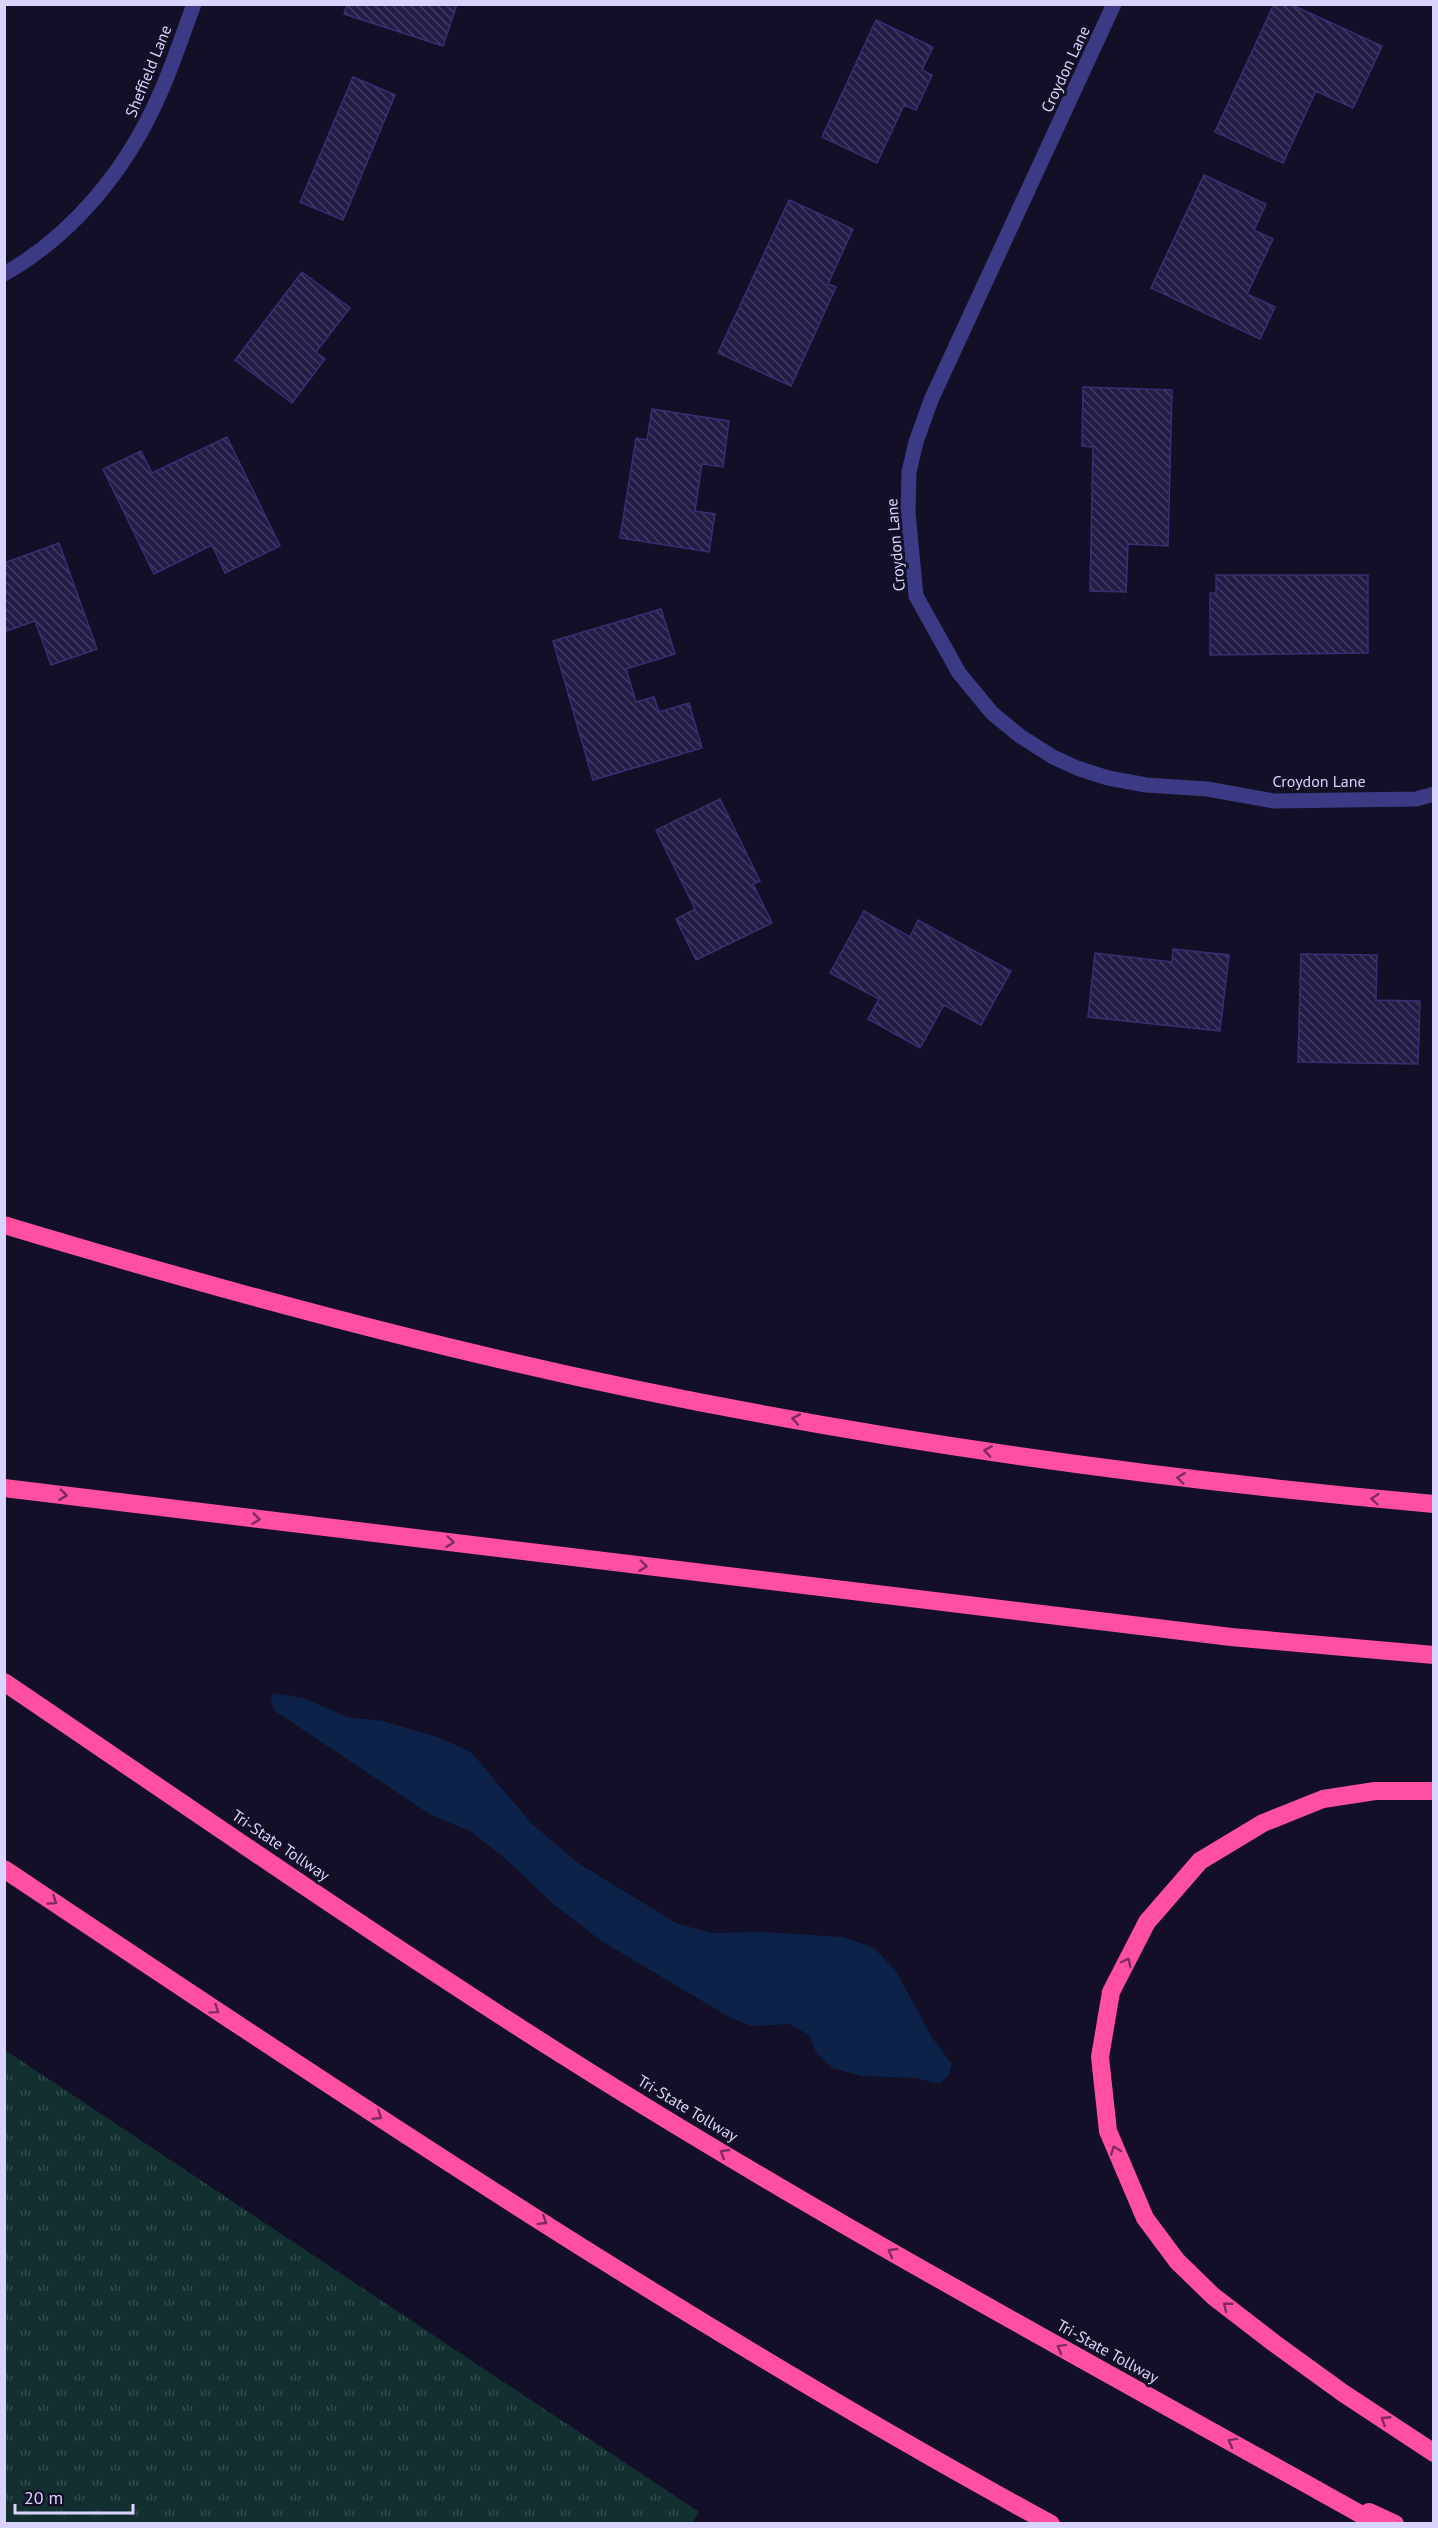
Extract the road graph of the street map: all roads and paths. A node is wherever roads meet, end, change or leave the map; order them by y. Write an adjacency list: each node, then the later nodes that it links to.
1 (194, 4): 3 (street, Sheffield Lane)
2 (1114, 4): 4 (street, Croydon Lane)
3 (4, 274)
4 (1434, 794)
5 (4, 1225): 7 (highway, one-way to 5)
6 (4, 1488): 8 (highway, one-way to 8)
7 (1434, 1504)
8 (1434, 1655)
9 (4, 1682): 13 (highway, Tri-State Tollway, one-way to 9)
10 (1434, 1791): 12 (highway, one-way to 10)
11 (4, 1869): 14 (highway, one-way to 14)
12 (1434, 2453)
13 (1283, 2470): 15 (highway, Tri-State Tollway); 16 (highway)
14 (1051, 2523)
15 (1378, 2523)
16 (1395, 2523)

